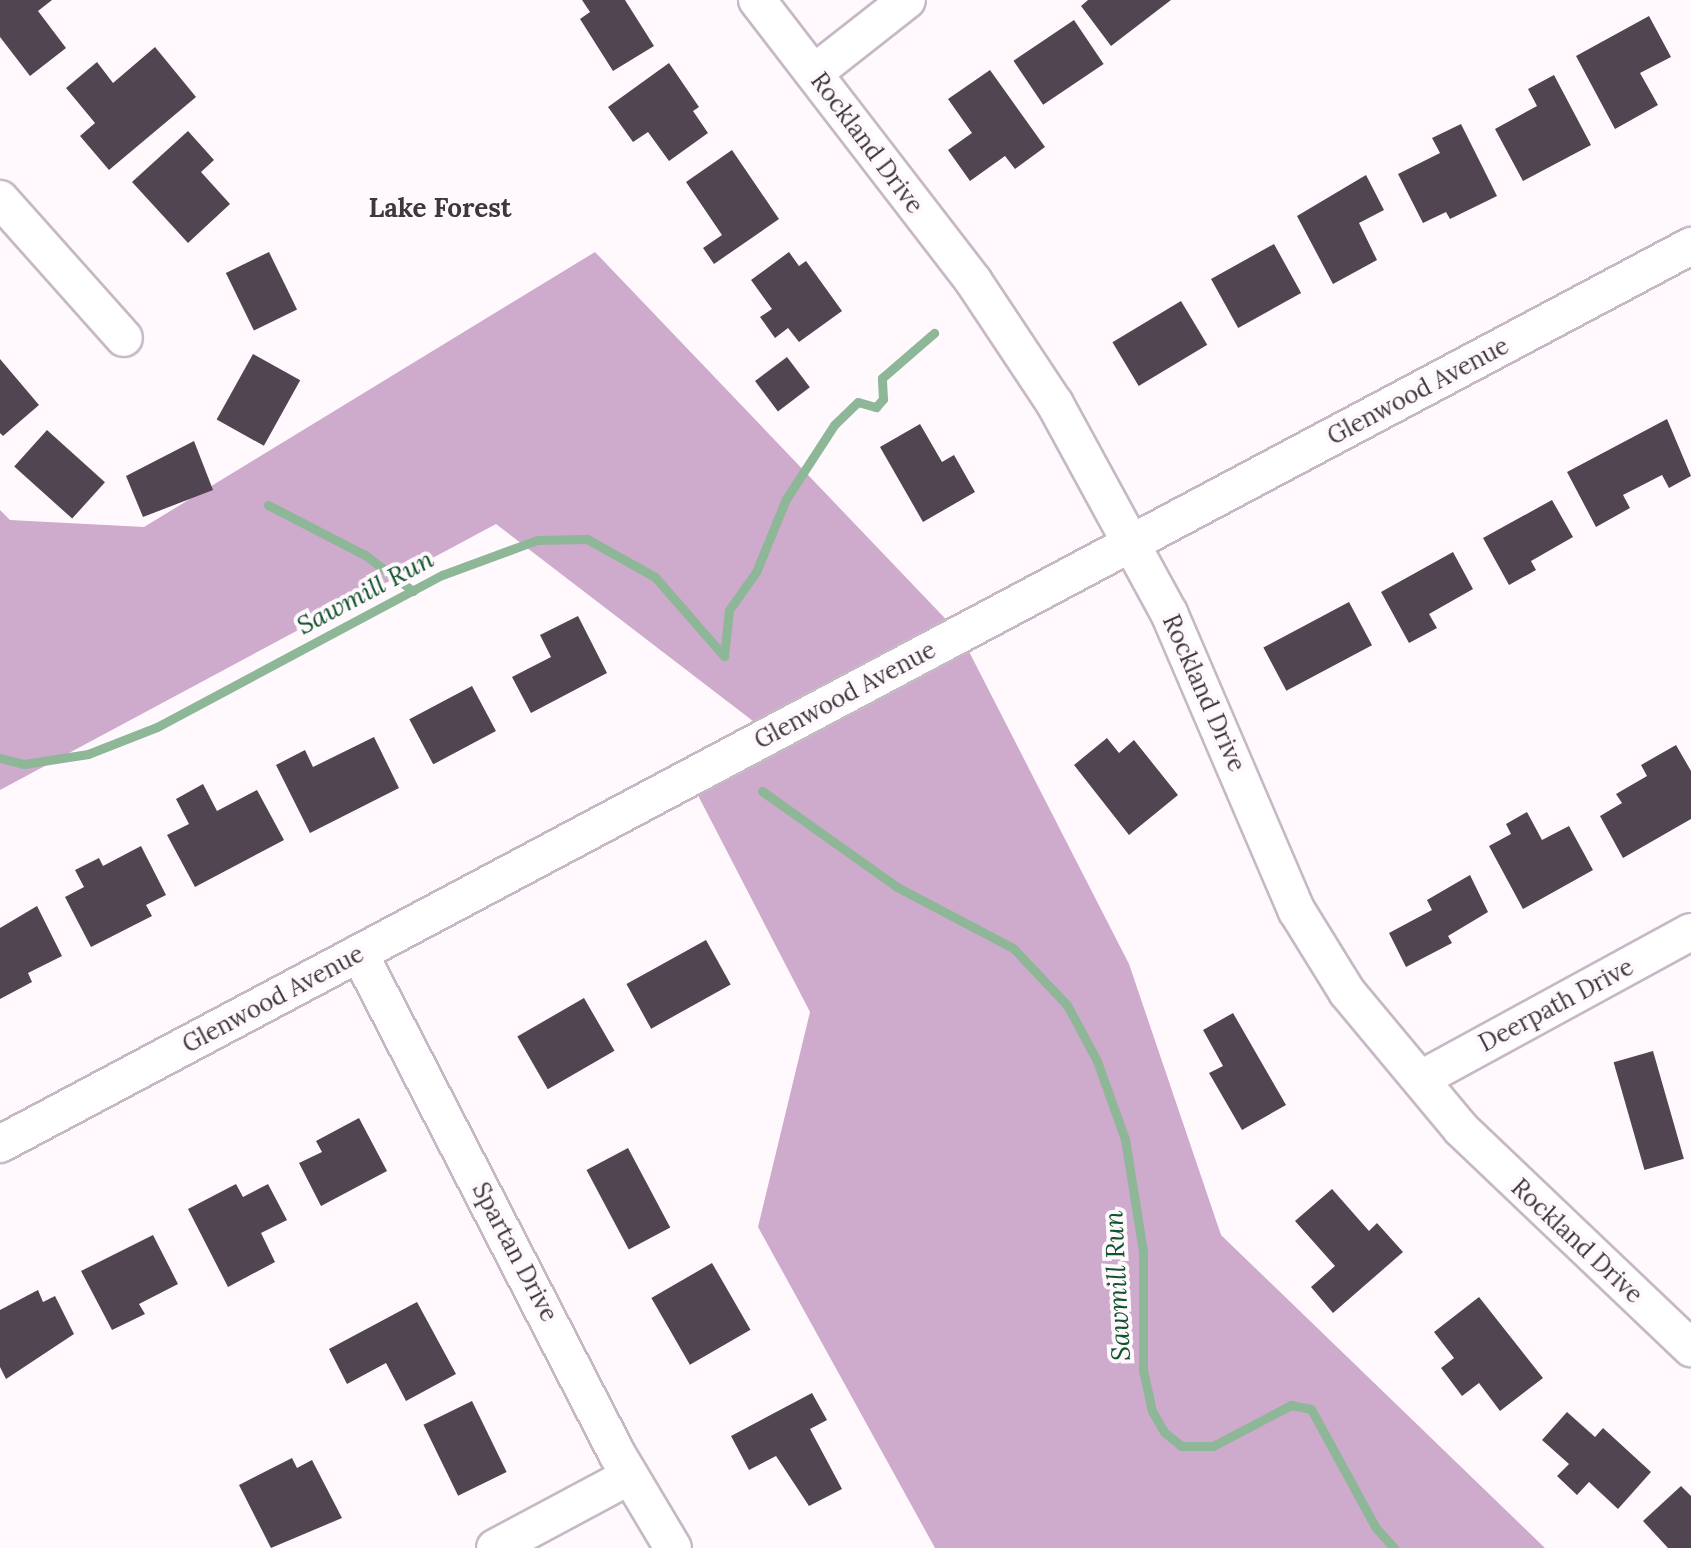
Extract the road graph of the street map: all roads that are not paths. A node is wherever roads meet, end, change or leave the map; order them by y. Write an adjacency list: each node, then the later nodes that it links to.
1 (757, 0): 3 (street, Rockland Drive)
2 (907, 0): 3 (street)
3 (814, 73): 7 (street, Rockland Drive)
4 (0, 199): 6 (street)
5 (1691, 246): 7 (street, Glenwood Avenue)
6 (124, 338)
7 (1132, 543): 9 (street, Glenwood Avenue); 10 (street, Rockland Drive)
8 (1691, 932): 10 (street, Deerpath Drive)
9 (359, 953): 11 (street, Glenwood Avenue); 13 (street, Spartan Drive)
10 (1421, 1079): 12 (street, Rockland Drive)
11 (0, 1144)
12 (1691, 1348)
13 (630, 1476): 14 (street); 15 (street, Spartan Drive)
14 (495, 1548)
15 (673, 1548)

